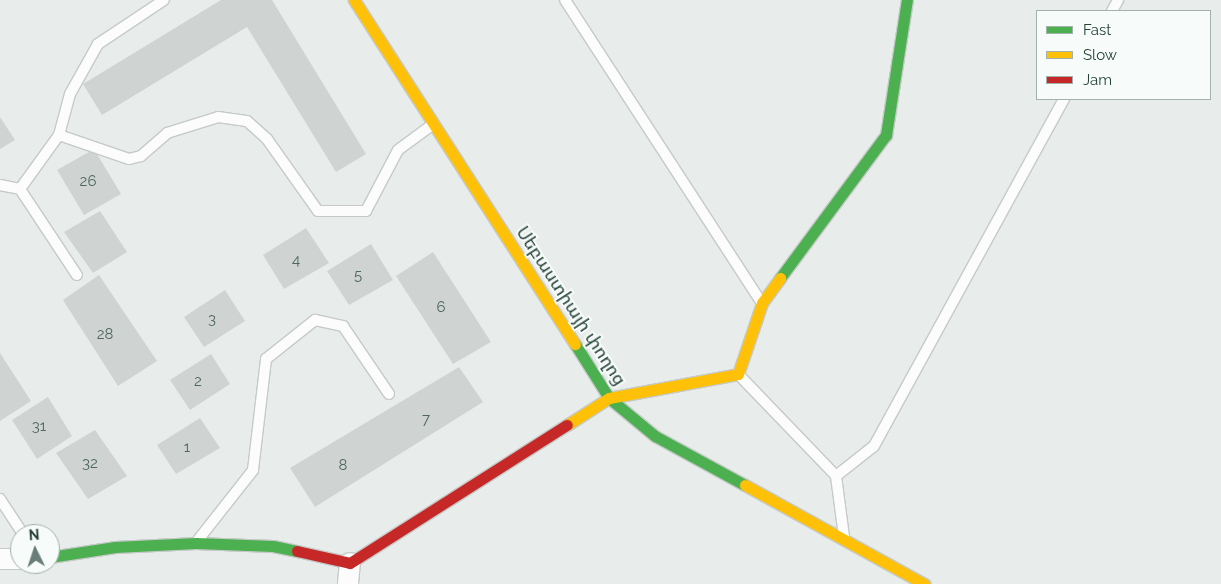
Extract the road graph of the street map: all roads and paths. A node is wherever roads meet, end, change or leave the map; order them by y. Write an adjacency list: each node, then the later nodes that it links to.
1 (164, 0): 7 (lane)
2 (354, 0): 6 (street, Սեբաստիայի փողոց)
3 (564, 0): 11 (lane)
4 (907, 0): 11 (street)
5 (1063, 100): 15 (lane)
6 (433, 125): 7 (lane); 14 (street, Սեբաստիայի փողոց)
7 (59, 135): 9 (lane)
8 (0, 185): 9 (lane)
9 (20, 189): 10 (lane)
10 (77, 275)
11 (762, 303): 12 (street)
12 (738, 374): 14 (street); 15 (lane)
13 (389, 394): 19 (lane)
14 (609, 398): 18 (street, Սեբաստիայի փողոց); 21 (street)
15 (836, 476): 18 (lane)
16 (0, 500): 17 (lane)
17 (16, 524)
18 (844, 540): 23 (street, Սեբաստիայի փողոց)
19 (196, 543): 20 (street); 21 (street)
20 (60, 555)
21 (350, 563): 22 (street)
22 (348, 584)
23 (924, 584)

